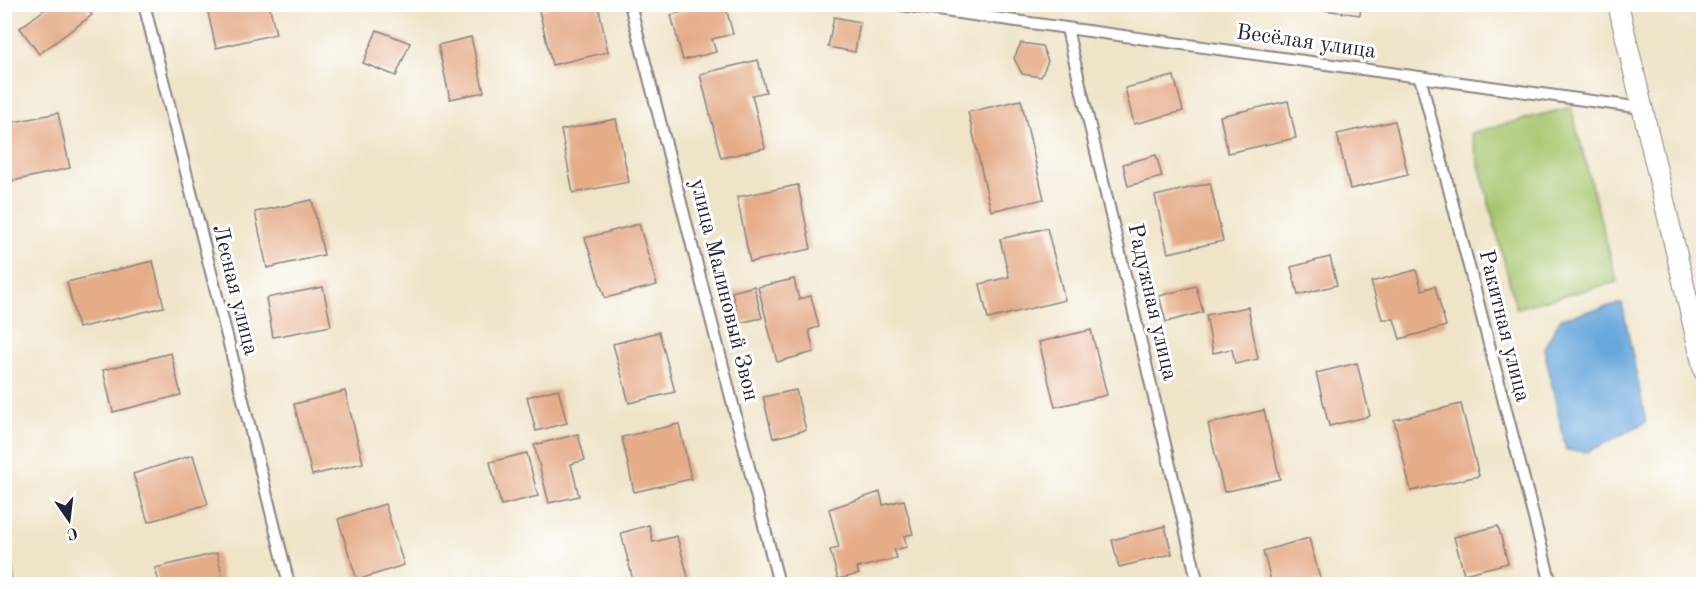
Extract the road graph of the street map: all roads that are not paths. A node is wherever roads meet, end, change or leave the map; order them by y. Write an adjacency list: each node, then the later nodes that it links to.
1 (144, 4): 9 (lane, Лесная улица)
2 (630, 4): 10 (lane, улица Малиновый Звон)
3 (894, 4): 5 (lane, Весёлая улица)
4 (1618, 4): 7 (street)
5 (1067, 28): 6 (lane, Весёлая улица); 11 (lane, Радужная улица)
6 (1420, 77): 7 (lane, Весёлая улица); 12 (lane, Ракитная улица)
7 (1642, 108): 8 (street)
8 (1704, 371)
9 (289, 585)
10 (779, 585)
11 (1198, 585)
12 (1551, 585)

